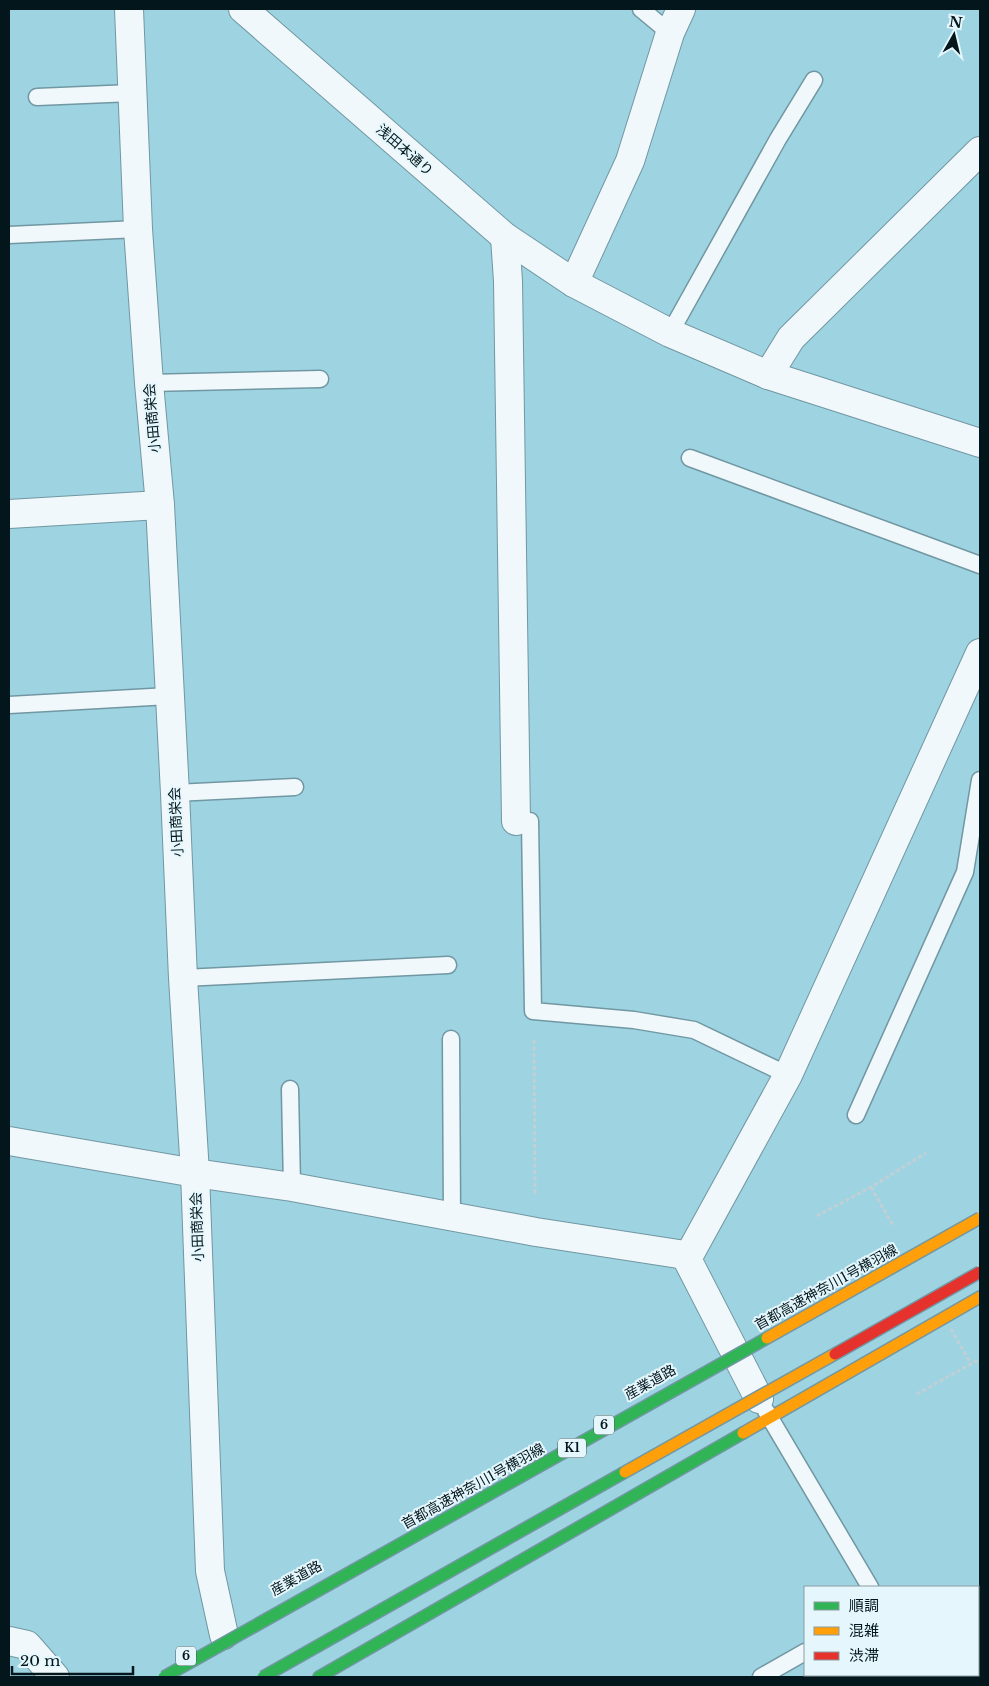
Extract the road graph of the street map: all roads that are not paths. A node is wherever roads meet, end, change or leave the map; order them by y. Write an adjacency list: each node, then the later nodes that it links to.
1 (129, 9): 7 (street, 小田商栄会)
2 (243, 9): 12 (street, 浅田本通り)
3 (641, 9): 5 (lane)
4 (681, 9): 5 (street)
5 (670, 33): 13 (street)
6 (814, 80): 14 (lane)
7 (132, 93): 8 (lane); 10 (street, 小田商栄会)
8 (37, 97)
9 (980, 151): 15 (street)
10 (138, 229): 11 (lane); 17 (street, 小田商栄会)
11 (9, 235)
12 (505, 238): 13 (street, 浅田本通り); 29 (street)
13 (574, 283): 14 (street, 浅田本通り)
14 (670, 334): 15 (street, 浅田本通り)
15 (768, 375): 18 (street, 浅田本通り)
16 (320, 379): 17 (lane)
17 (149, 383): 20 (street, 小田商栄会)
18 (980, 443)
19 (690, 458): 22 (lane)
20 (160, 505): 21 (street); 24 (street, 小田商栄会)
21 (9, 514)
22 (980, 565)
23 (980, 653): 33 (street)
24 (169, 696): 25 (lane); 28 (street, 小田商栄会)
25 (9, 705)
26 (980, 780): 35 (lane)
27 (296, 787): 28 (lane)
28 (175, 793): 31 (street, 小田商栄会)
29 (516, 822): 33 (lane)
30 (448, 966): 31 (lane)
31 (183, 978): 37 (street, 小田商栄会)
32 (451, 1039): 40 (lane)
33 (788, 1075): 42 (street)
34 (290, 1089): 38 (lane)
35 (856, 1115)
36 (9, 1141): 37 (street)
37 (195, 1172): 38 (street); 48 (street, 小田商栄会)
38 (292, 1187): 40 (street)
39 (980, 1208): 45 (main road, 産業道路 / 6)
40 (452, 1217): 42 (street)
41 (980, 1218): 51 (main road, 首都高速神奈川1号横羽線 / K1, bridge)
42 (686, 1257): 45 (street)
43 (980, 1272): 53 (main road, bridge)
44 (980, 1296): 46 (main road)
45 (735, 1352): 46 (street); 48 (main road, 産業道路 / 6)
46 (764, 1408): 47 (lane); 54 (main road)
47 (869, 1586)
48 (224, 1635): 51 (main road, 産業道路 / 6)
49 (9, 1641): 52 (street)
50 (804, 1653): 55 (lane)
51 (160, 1675)
52 (55, 1677)
53 (263, 1677)
54 (319, 1677)
55 (761, 1677)

